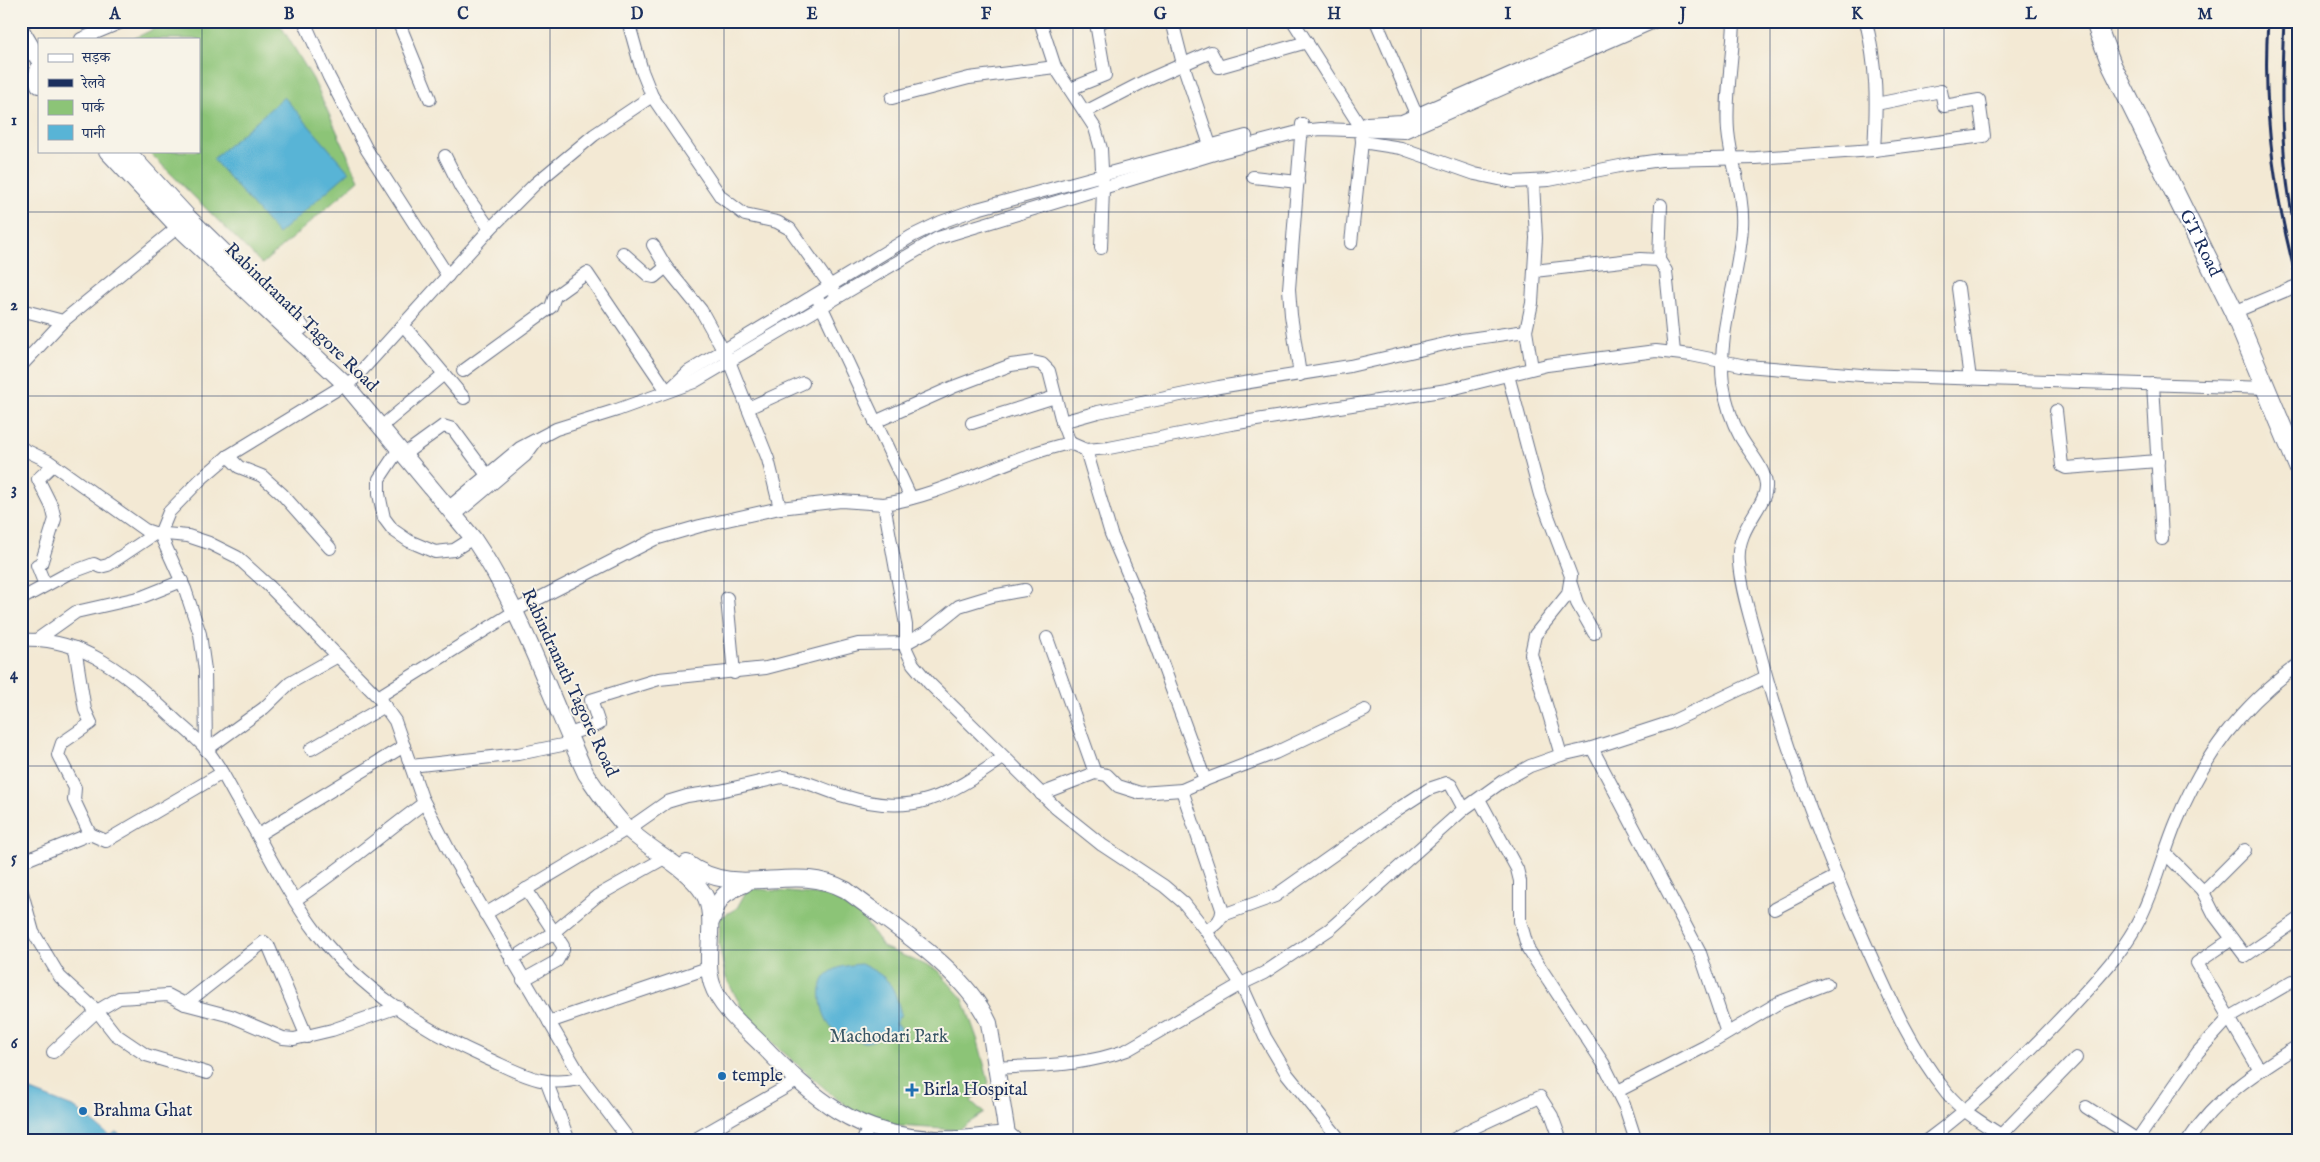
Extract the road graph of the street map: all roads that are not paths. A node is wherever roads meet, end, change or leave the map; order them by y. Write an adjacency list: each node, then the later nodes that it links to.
1 (124, 21): 17 (street)
2 (304, 21): 53 (street)
3 (398, 21): 26 (street)
4 (628, 21): 24 (street)
5 (1040, 21): 22 (street)
6 (1102, 21): 23 (street)
7 (1172, 21): 21 (street)
8 (1293, 21): 19 (street)
9 (1376, 21): 29 (street)
10 (1630, 21): 29 (street)
11 (1656, 21): 31 (street)
12 (1734, 21): 37 (street)
13 (1866, 21): 27 (street)
14 (2095, 21): 61 (highway, GT Road)
15 (2104, 21): 61 (highway, GT Road)
16 (21, 30): 20 (main road)
17 (103, 34): 18 (street)
18 (85, 38)
19 (1307, 42): 21 (street); 31 (street)
20 (32, 62)
21 (1183, 64): 28 (street); 32 (street)
22 (1055, 67): 23 (street); 25 (street)
23 (1070, 89): 28 (street)
24 (652, 96): 45 (street); 54 (street)
25 (892, 98)
26 (430, 99)
27 (1876, 104): 33 (street); 33 (street)
28 (1085, 112): 38 (street)
29 (1416, 114): 31 (street)
30 (1302, 127): 31 (street); 32 (street); 40 (street); 42 (street)
31 (1360, 131): 41 (street); 46 (street)
32 (1210, 146): 38 (street)
33 (1874, 150): 37 (street)
34 (108, 152): 44 (main road, Rabindranath Tagore Road)
35 (128, 152): 44 (main road, Rabindranath Tagore Road)
36 (445, 156): 45 (street)
37 (1733, 159): 41 (street); 67 (street)
38 (1101, 174): 42 (street); 54 (street)
39 (1253, 177): 40 (street)
40 (1298, 182): 72 (street)
41 (1533, 182): 52 (street)
42 (1103, 188): 48 (street); 58 (street)
43 (1661, 205): 50 (street)
44 (183, 223): 62 (street); 75 (main road, Rabindranath Tagore Road)
45 (490, 229): 53 (street)
46 (1350, 242)
47 (653, 245): 51 (street)
48 (1101, 248)
49 (623, 253): 51 (street)
50 (1659, 260): 52 (street); 65 (street)
51 (666, 267): 66 (street)
52 (1534, 271): 64 (street)
53 (448, 276): 63 (street)
54 (831, 285): 57 (street); 58 (street)
55 (2299, 285): 61 (street)
56 (1958, 288): 74 (street)
57 (816, 294): 59 (street); 66 (street)
58 (839, 298): 59 (street)
59 (823, 306): 66 (street); 85 (street)
60 (21, 310): 62 (street)
61 (2238, 310): 78 (highway, GT Road); 90 (highway, GT Road)
62 (63, 321): 68 (street)
63 (404, 326): 71 (street); 75 (street)
64 (1526, 332): 69 (street); 72 (street)
65 (1674, 352): 67 (street); 69 (street)
66 (726, 356): 79 (street); 82 (street)
67 (1722, 362): 74 (street); 123 (street)
68 (21, 366)
69 (1532, 368): 73 (street)
70 (463, 371): 79 (street)
71 (444, 374): 81 (street); 84 (street)
72 (1300, 375): 86 (street)
73 (1508, 375): 93 (street); 108 (street)
74 (1970, 379): 77 (street)
75 (350, 382): 84 (main road, Rabindranath Tagore Road); 92 (main road, Rabindranath Tagore Road); 94 (street)
76 (804, 383): 82 (street)
77 (2152, 384): 78 (street); 95 (street)
78 (2267, 388): 97 (highway, GT Road)
79 (667, 391): 88 (street)
80 (1055, 397): 85 (street); 86 (street); 87 (street)
81 (464, 398)
82 (748, 408): 101 (street)
83 (2056, 411): 95 (street)
84 (388, 421): 92 (main road, Rabindranath Tagore Road)
85 (875, 422): 99 (street)
86 (1062, 422): 89 (street)
87 (972, 423)
88 (537, 439): 98 (street); 102 (street)
89 (1070, 443): 93 (street); 99 (street)
90 (2299, 447)
91 (21, 448): 96 (street)
92 (404, 449): 98 (street); 102 (main road, Rabindranath Tagore Road); 104 (street)
93 (1086, 450): 136 (street)
94 (228, 456): 103 (street); 106 (street)
95 (2158, 460): 105 (street)
96 (53, 464): 103 (street); 109 (street)
97 (2299, 468)
98 (487, 476): 102 (street)
99 (911, 498): 100 (street)
100 (884, 504): 101 (street); 118 (street)
101 (780, 508): 113 (street)
102 (454, 509): 104 (main road, Rabindranath Tagore Road); 113 (main road, Rabindranath Tagore Road)
103 (158, 533): 107 (street); 109 (street); 120 (street)
104 (472, 538): 113 (main road, Rabindranath Tagore Road)
105 (2162, 539)
106 (330, 548)
107 (182, 581): 116 (street); 130 (street)
108 (1571, 584): 114 (street); 131 (street)
109 (45, 585): 112 (street)
110 (1025, 590): 118 (street)
111 (726, 598): 122 (street)
112 (21, 599)
113 (519, 609): 124 (street); 126 (main road, Rabindranath Tagore Road)
114 (1594, 633)
115 (1047, 638): 135 (street)
116 (38, 639): 117 (street); 119 (street)
117 (21, 640)
118 (906, 642): 122 (street); 132 (street)
119 (75, 648): 130 (street); 143 (street)
120 (338, 656): 124 (street); 130 (street)
121 (2299, 664): 146 (street)
122 (734, 673): 126 (street)
123 (1766, 678): 128 (street); 149 (street)
124 (382, 701): 127 (street); 129 (street)
125 (1365, 710): 136 (street)
126 (573, 737): 133 (street); 142 (main road, Rabindranath Tagore Road)
127 (404, 746): 133 (street); 144 (street)
128 (1592, 748): 131 (street); 174 (street)
129 (311, 749)
130 (206, 750): 134 (street)
131 (1561, 755): 139 (street)
132 (1003, 758): 138 (street); 142 (street)
133 (411, 766): 140 (street)
134 (222, 773): 143 (street); 144 (street)
135 (1095, 773): 137 (street); 138 (street)
136 (1205, 780): 137 (street)
137 (1182, 790): 157 (street)
138 (1041, 794): 160 (street)
139 (1478, 799): 141 (street); 185 (street)
140 (424, 804): 154 (street); 156 (street)
141 (1464, 809): 157 (street); 167 (street)
142 (632, 826): 147 (main road, Rabindranath Tagore Road); 150 (main road, Rabindranath Tagore Road); 152 (street)
143 (90, 834): 148 (street)
144 (258, 835): 154 (street)
145 (2245, 850): 153 (street)
146 (2165, 853): 153 (street); 187 (street)
147 (667, 859): 159 (main road, Rabindranath Tagore Road); 161 (street)
148 (21, 862)
149 (1836, 876): 155 (street); 187 (street)
150 (748, 882): 159 (main road); 179 (main road, Rabindranath Tagore Road)
151 (21, 889): 171 (street)
152 (526, 889): 156 (street); 161 (street)
153 (2202, 890): 162 (street)
154 (295, 900): 170 (street)
155 (1774, 909)
156 (485, 914): 163 (street)
157 (1223, 914): 160 (street)
158 (2299, 919): 162 (street)
159 (709, 930): 164 (main road, Rabindranath Tagore Road)
160 (1206, 931): 167 (street)
161 (554, 932): 163 (street); 165 (street)
162 (2232, 939): 172 (street)
163 (511, 959): 165 (street)
164 (708, 968): 173 (street); 183 (main road, Rabindranath Tagore Road)
165 (524, 980): 173 (street)
166 (2293, 981): 172 (street)
167 (1241, 984): 179 (street); 195 (street)
168 (1826, 984): 174 (street)
169 (185, 1004): 171 (street); 175 (street); 175 (street)
170 (398, 1007): 175 (street); 184 (street)
171 (97, 1011): 177 (street); 181 (street)
172 (2229, 1018): 180 (street); 191 (street)
173 (549, 1022): 182 (street)
174 (1727, 1033): 185 (street)
175 (307, 1037)
176 (2299, 1045): 180 (street)
177 (53, 1052)
178 (2076, 1058): 190 (street)
179 (998, 1068): 189 (main road, Rabindranath Tagore Road)
180 (2259, 1069): 200 (street)
181 (207, 1073)
182 (582, 1078): 184 (street); 193 (street)
183 (797, 1081): 188 (main road, Rabindranath Tagore Road); 194 (street)
184 (548, 1083): 192 (street)
185 (1618, 1092): 198 (street)
186 (2086, 1107): 191 (street)
187 (1964, 1111): 190 (street); 199 (street)
188 (866, 1134): 189 (main road, Rabindranath Tagore Road)
189 (1003, 1138)
190 (2005, 1138)
191 (2138, 1140)
192 (569, 1141)
193 (630, 1141)
194 (692, 1141)
195 (1341, 1141)
196 (1451, 1141): 197 (street)
197 (1561, 1141)
198 (1633, 1141)
199 (1926, 1141)
200 (2188, 1141)

